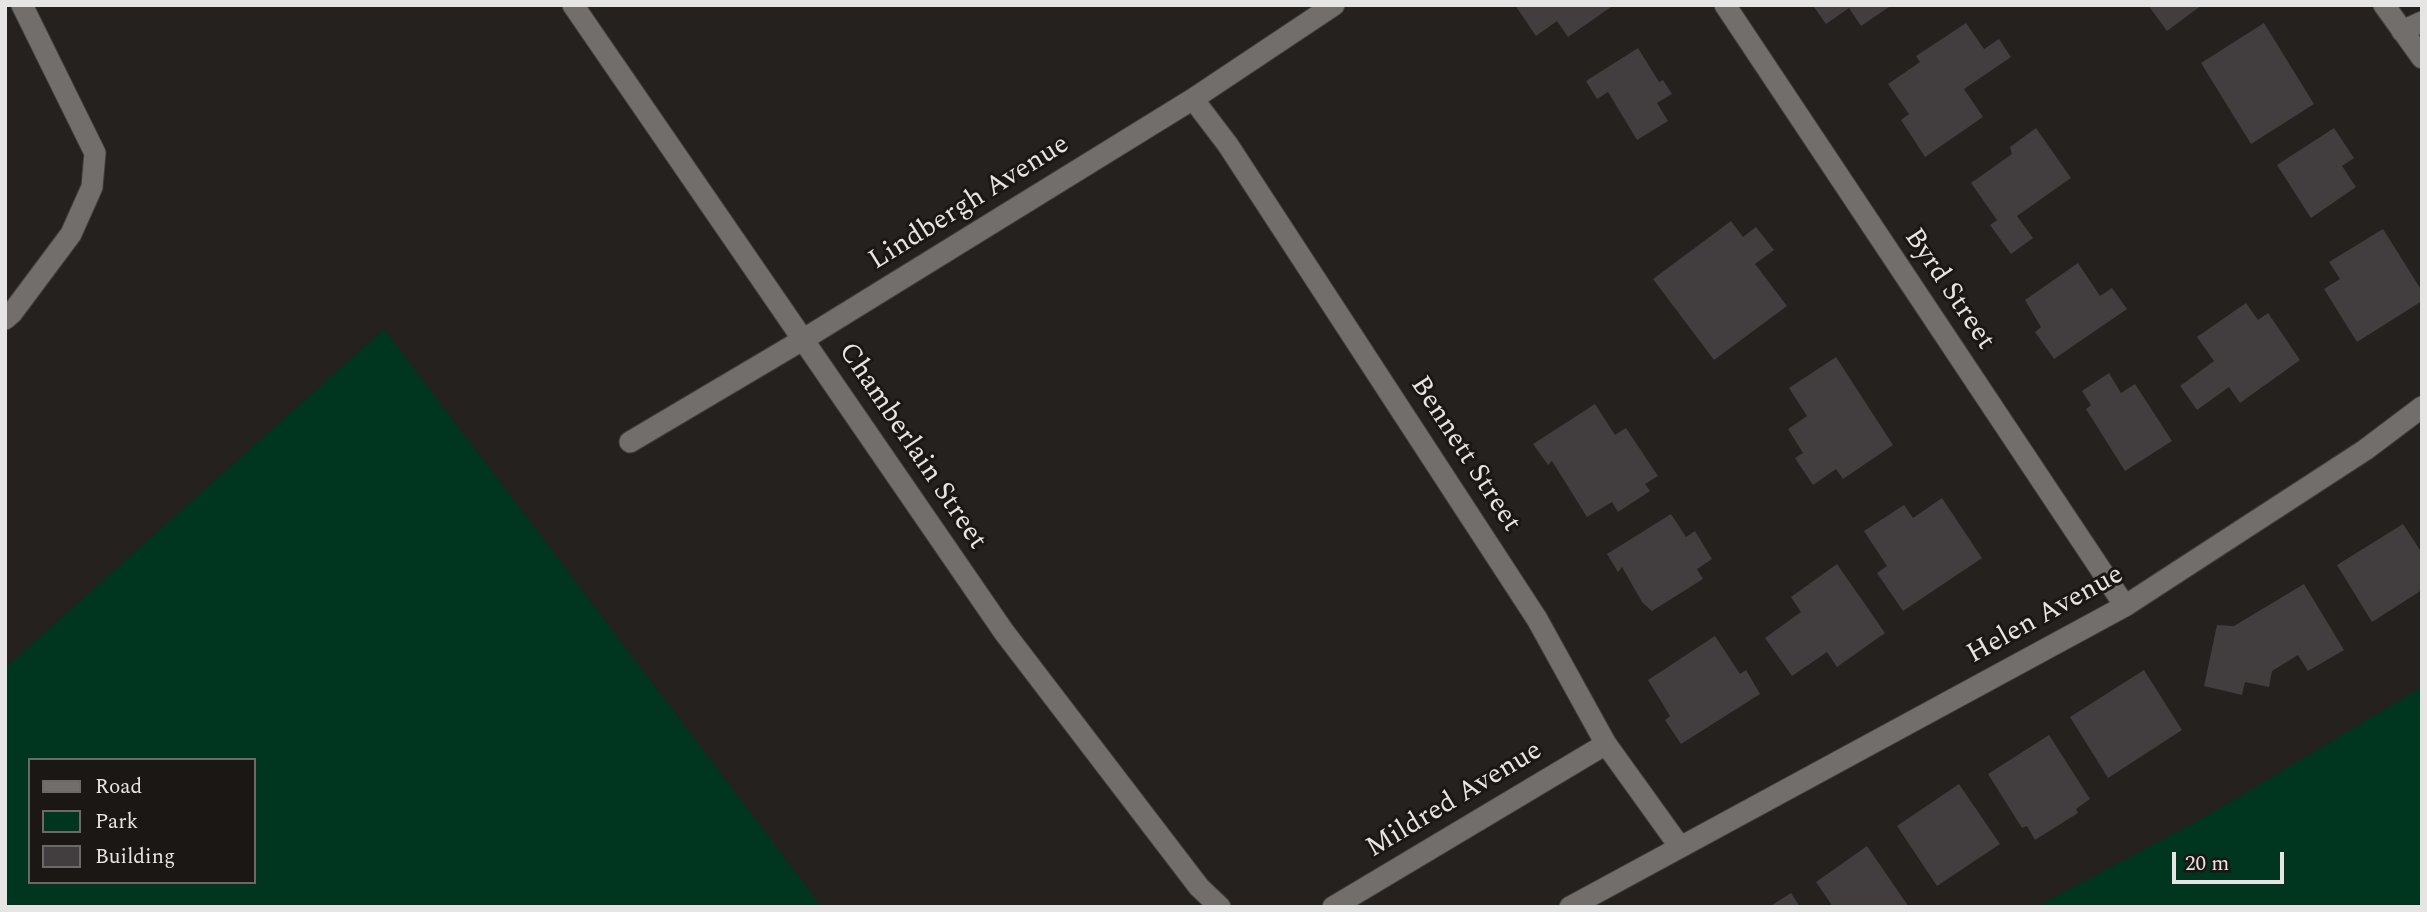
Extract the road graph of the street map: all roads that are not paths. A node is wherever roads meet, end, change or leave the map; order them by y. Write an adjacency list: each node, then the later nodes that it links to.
1 (22, 5): 9 (street)
2 (573, 5): 10 (street, Chamberlain Street)
3 (1334, 5): 8 (street, Lindbergh Avenue)
4 (1726, 5): 13 (street, Byrd Street)
5 (2384, 5): 6 (street)
6 (2412, 27): 7 (street)
7 (2422, 58)
8 (1193, 99): 10 (street, Lindbergh Avenue); 14 (street, Bennett Street)
9 (5, 319)
10 (804, 339): 12 (street, Lindbergh Avenue); 16 (street, Chamberlain Street)
11 (2422, 407): 13 (street, Helen Avenue)
12 (630, 442)
13 (2125, 606): 15 (street, Helen Avenue)
14 (1606, 744): 15 (street, Bennett Street); 17 (street, Mildred Avenue)
15 (1680, 847): 18 (street, Helen Avenue)
16 (1220, 907)
17 (1333, 907)
18 (1570, 907)

